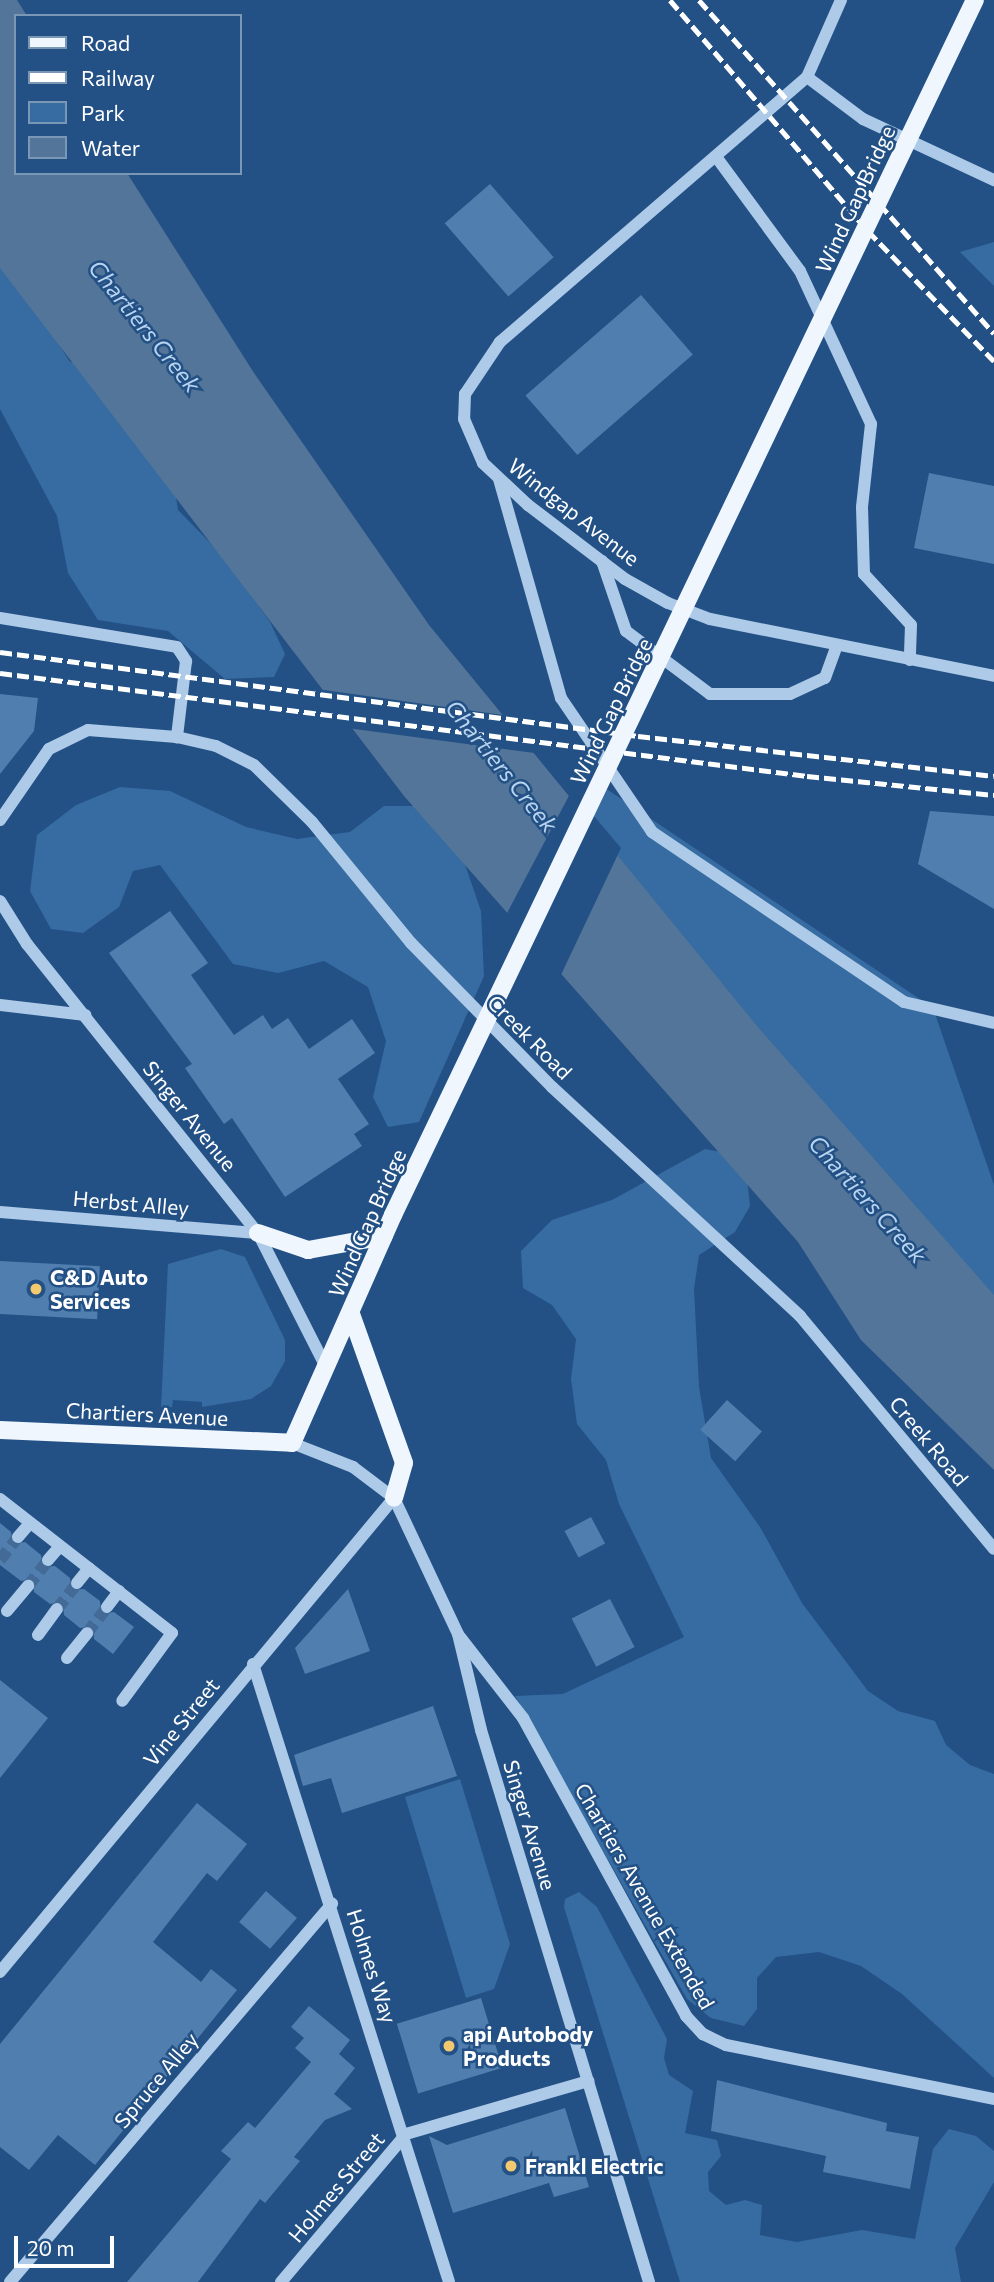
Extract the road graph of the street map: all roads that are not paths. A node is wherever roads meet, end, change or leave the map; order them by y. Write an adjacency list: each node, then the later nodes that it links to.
1 (841, 0): 3 (street)
2 (975, 0): 20 (main road, Wind Gap Bridge, bridge)
3 (807, 77): 4 (street, Windgap Avenue); 5 (street)
4 (717, 158): 6 (street, Windgap Avenue); 10 (street)
5 (994, 180)
6 (499, 479): 7 (street, Windgap Avenue); 17 (street)
7 (601, 561): 9 (street, Windgap Avenue); 9 (street)
8 (0, 618): 12 (street)
9 (837, 645): 10 (street, Windgap Avenue)
10 (910, 660): 11 (street, Windgap Avenue)
11 (994, 676)
12 (177, 737): 13 (street, Creek Road); 30 (street, Creek Road)
13 (0, 820)
14 (0, 901): 16 (street, Singer Avenue)
15 (0, 1005): 16 (street)
16 (85, 1015): 19 (street, Singer Avenue)
17 (994, 1023)
18 (0, 1212): 19 (street, Herbst Alley)
19 (258, 1233): 20 (main road); 22 (street, Singer Avenue)
20 (384, 1236): 21 (main road, Wind Gap Bridge)
21 (351, 1314): 22 (main road, Wind Gap Bridge); 25 (main road)
22 (327, 1369): 24 (main road, Wind Gap Bridge)
23 (0, 1430): 24 (main road, Chartiers Avenue)
24 (292, 1443): 25 (street, Singer Avenue)
25 (394, 1498): 40 (street, Singer Avenue); 43 (street, Vine Street)
26 (0, 1499): 27 (street)
27 (30, 1522): 28 (street); 29 (street)
28 (18, 1537)
29 (60, 1546): 31 (street); 32 (street)
30 (994, 1549)
31 (48, 1560)
32 (89, 1568): 33 (street); 35 (street)
33 (77, 1583)
34 (27, 1586): 38 (street)
35 (119, 1591): 36 (street); 44 (street)
36 (107, 1607)
37 (57, 1609): 41 (street)
38 (7, 1611)
39 (87, 1633): 42 (street)
40 (458, 1634): 47 (street, Singer Avenue); 48 (street, Chartiers Avenue Extended)
41 (38, 1635)
42 (67, 1658)
43 (253, 1664): 45 (street, Holmes Way); 46 (street, Vine Street)
44 (122, 1701)
45 (332, 1903): 49 (street, Holmes Way); 50 (street, Spruce Alley)
46 (0, 1972)
47 (588, 2081): 49 (street, Holmes Street); 53 (street, Singer Avenue)
48 (994, 2099)
49 (406, 2134): 51 (street, Holmes Street); 52 (street, Holmes Way)
50 (10, 2282)
51 (281, 2282)
52 (449, 2282)
53 (649, 2282)

